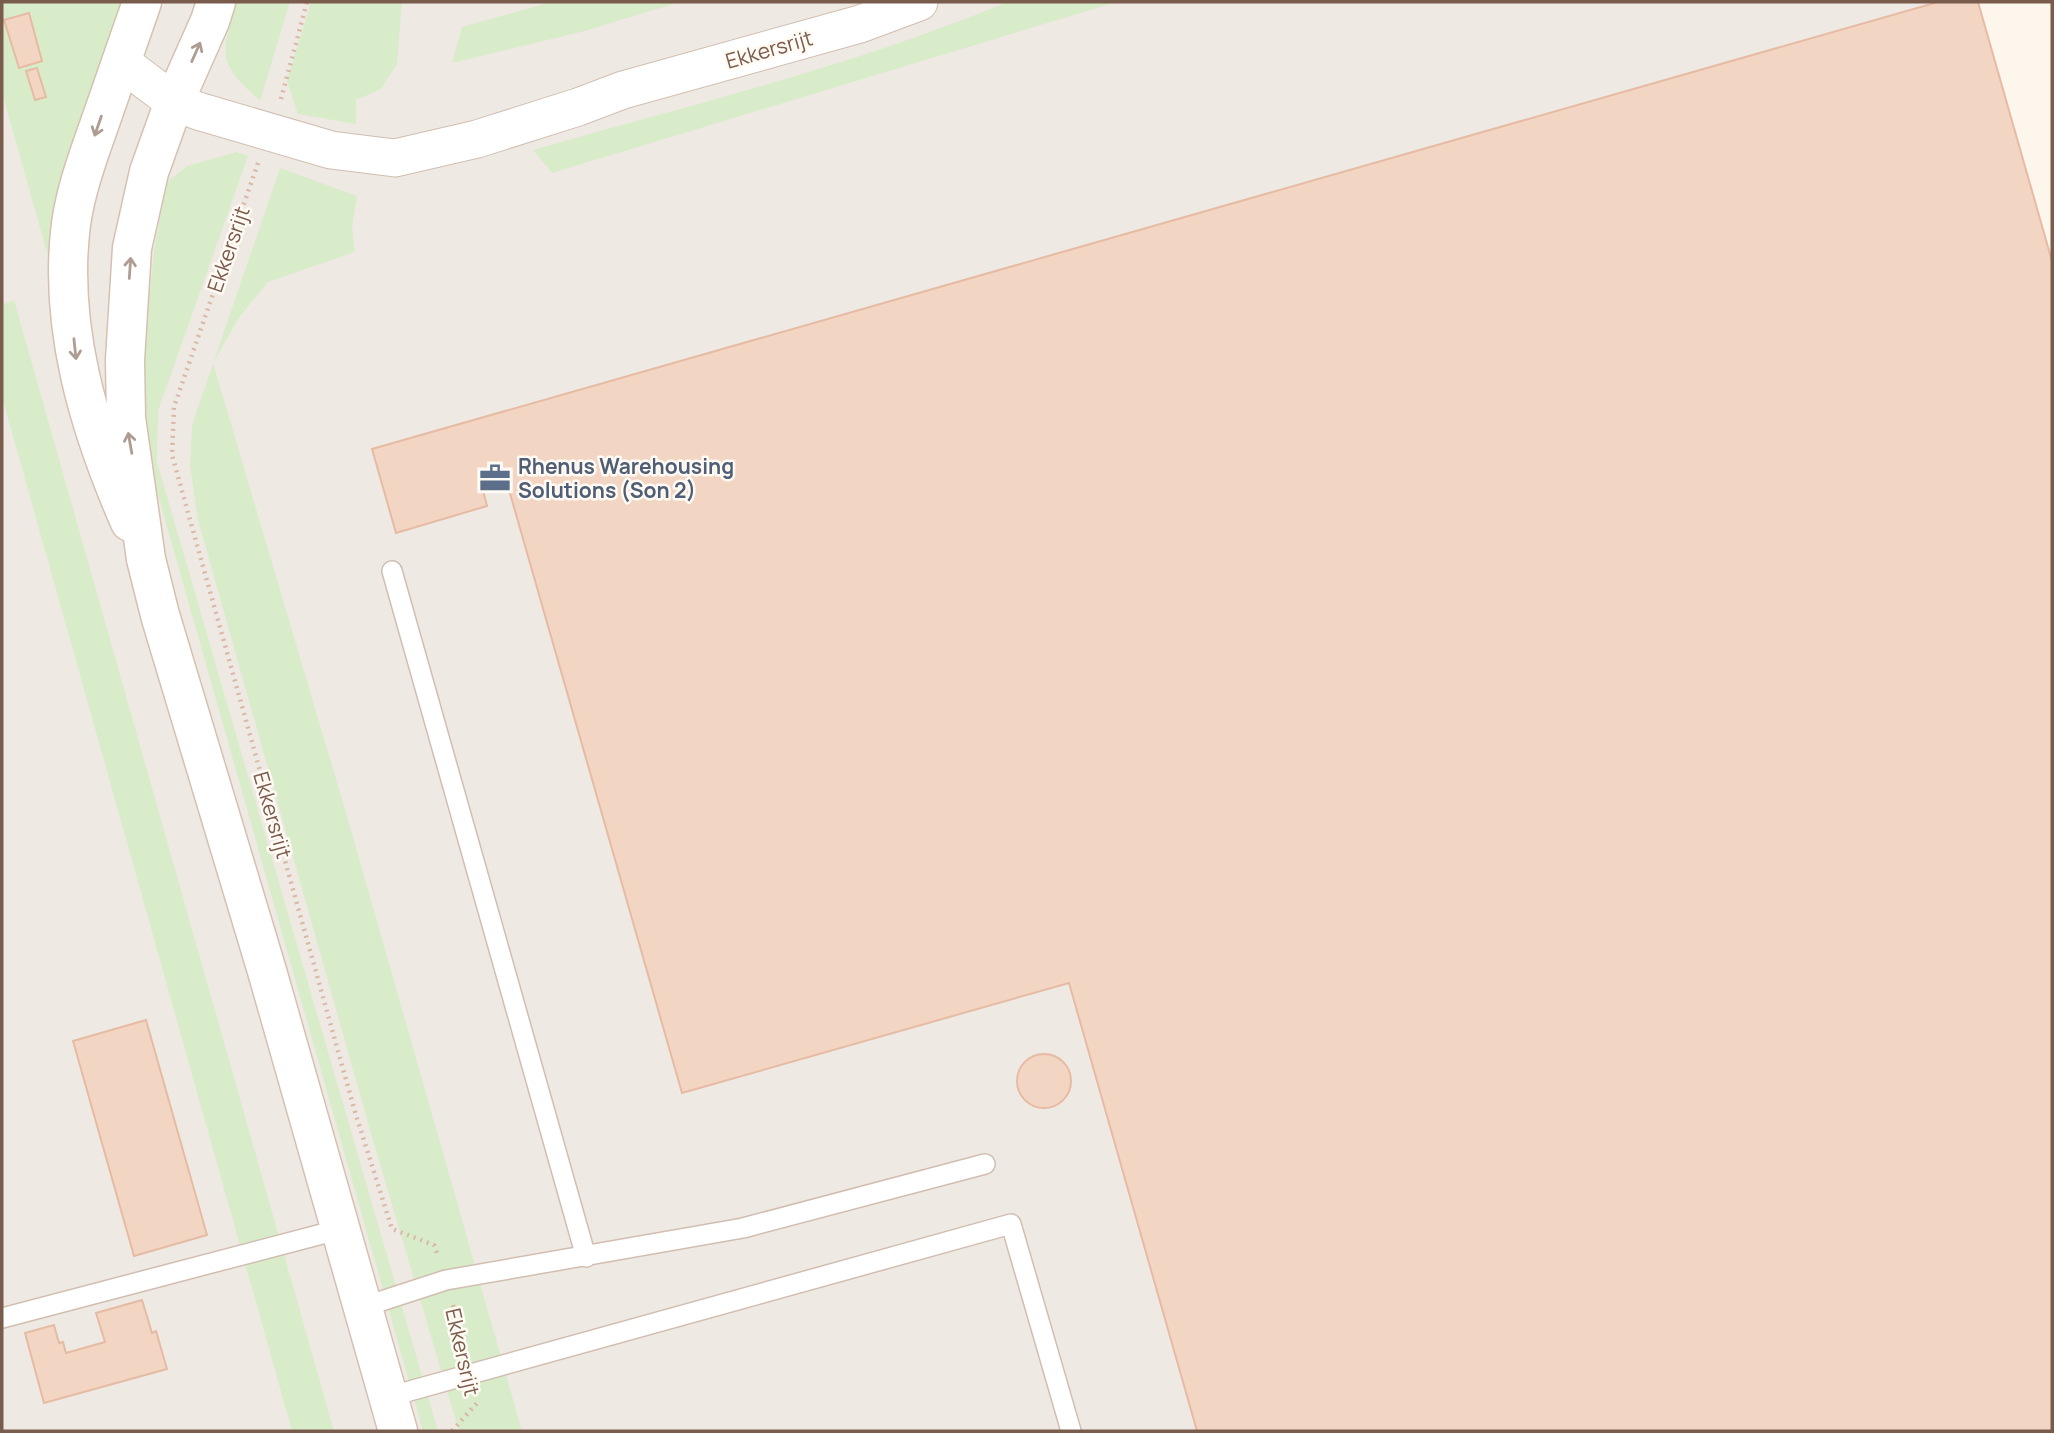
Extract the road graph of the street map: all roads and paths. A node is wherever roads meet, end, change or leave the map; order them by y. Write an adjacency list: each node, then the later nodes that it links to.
1 (142, 2): 5 (main road)
2 (216, 2): 6 (main road, one-way to 2)
3 (307, 2): 7 (path)
4 (919, 2): 7 (street, Ekkersrijt)
5 (121, 62): 6 (street, Ekkersrijt); 8 (main road, one-way to 8)
6 (174, 102): 7 (street, Ekkersrijt); 8 (main road, one-way to 6)
7 (264, 149): 13 (path, Ekkersrijt)
8 (146, 559): 11 (main road)
9 (392, 571): 12 (lane)
10 (985, 1164): 12 (lane)
11 (341, 1229): 14 (main road); 15 (lane)
12 (586, 1257): 13 (lane)
13 (446, 1280): 14 (lane); 16 (path, Ekkersrijt)
14 (363, 1307): 17 (main road)
15 (2, 1318)
16 (472, 1373): 17 (lane); 18 (path, Ekkersrijt); 19 (lane)
17 (393, 1414)
18 (452, 1431)
19 (1071, 1431)

